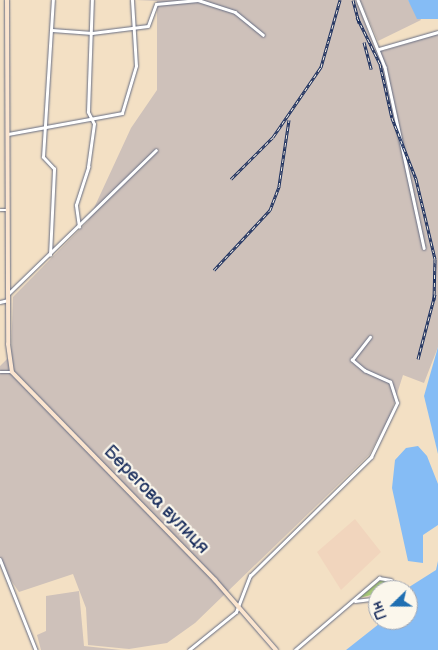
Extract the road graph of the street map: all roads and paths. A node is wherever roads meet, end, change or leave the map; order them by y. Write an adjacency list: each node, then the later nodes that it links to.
1 (7, 0): 15 (street)
2 (53, 0): 8 (street)
3 (92, 0): 10 (street)
4 (132, 0): 7 (street)
5 (198, 0): 7 (street); 11 (street)
6 (358, 0): 12 (street)
7 (134, 29): 10 (street); 13 (street)
8 (52, 30): 10 (street); 14 (street)
9 (438, 32): 12 (street)
10 (92, 34): 13 (street)
11 (263, 35)
12 (379, 50): 20 (street)
13 (90, 118): 14 (street); 19 (street)
14 (44, 131): 15 (street); 21 (street)
15 (8, 134): 18 (street)
16 (156, 150): 19 (street)
17 (0, 210): 18 (street)
18 (8, 210): 22 (street)
19 (80, 227): 21 (street)
20 (424, 248)
21 (50, 255): 22 (street)
22 (8, 294): 23 (street)
23 (8, 300): 24 (street); 27 (street)
24 (0, 302)
25 (370, 337): 32 (street)
26 (0, 372): 27 (street)
27 (12, 372): 32 (street, Берегова вулиця)
28 (0, 559): 33 (street)
29 (368, 589): 31 (street)
30 (368, 599): 31 (street)
31 (354, 601): 36 (street)
32 (238, 605): 34 (street); 35 (street, Берегова вулиця)
33 (36, 650)
34 (189, 650)
35 (276, 650)
36 (295, 650)

